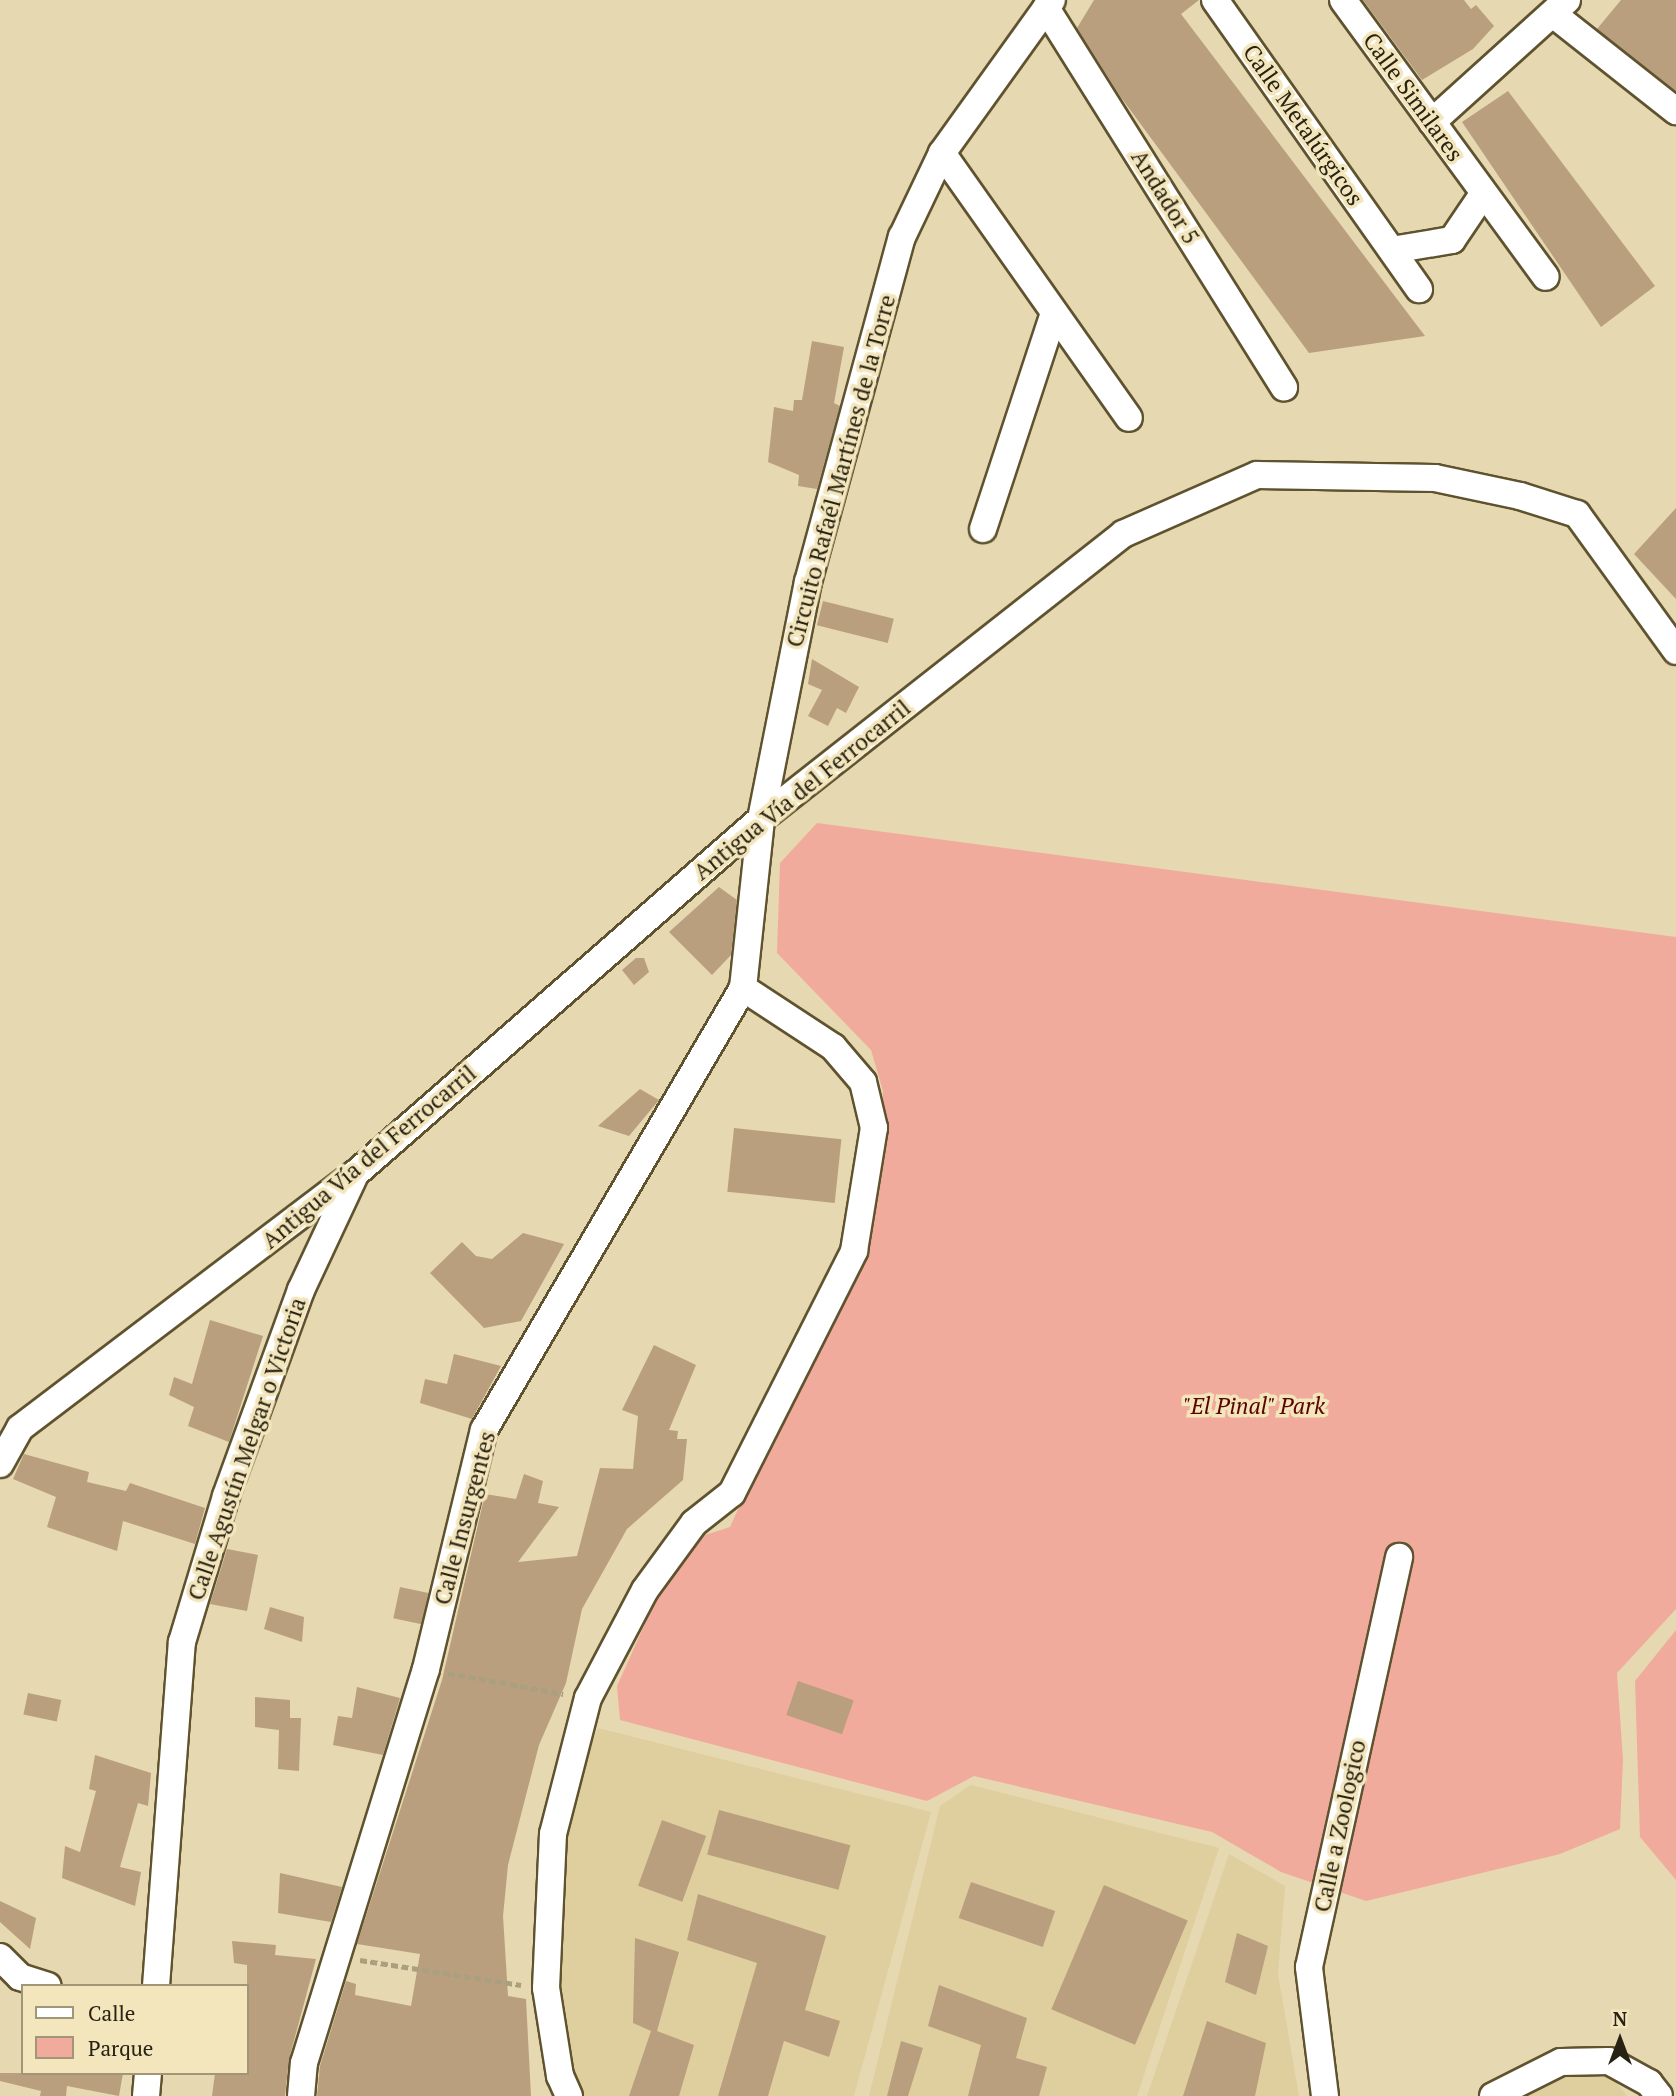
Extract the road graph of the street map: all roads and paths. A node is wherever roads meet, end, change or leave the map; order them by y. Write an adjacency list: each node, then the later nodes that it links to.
1 (1215, 0): 9 (street, Calle Metalúrgicos)
2 (1343, 0): 6 (street, Calle Similares)
3 (1049, 4): 7 (street, Circuito Rafaél Martínes de la Torre); 13 (street, Andador 5)
4 (1560, 7): 5 (street); 6 (street)
5 (1676, 111)
6 (1432, 122): 8 (street, Calle Similares)
7 (942, 153): 12 (street); 17 (street, Circuito Rafaél Martínes de la Torre)
8 (1483, 194): 9 (street); 10 (street, Calle Similares)
9 (1392, 250): 11 (street, Calle Metalúrgicos)
10 (1546, 277)
11 (1419, 289)
12 (1053, 316): 14 (street); 15 (street)
13 (1284, 387)
14 (1129, 418)
15 (983, 530)
16 (1676, 650): 17 (street, Antigua Vía del Ferrocarril)
17 (761, 819): 18 (street, Circuito Rafaél Martínes de la Torre); 19 (street, Antigua Vía del Ferrocarril)
18 (743, 988): 22 (street, Calle Insurgentes); 23 (street)
19 (355, 1174): 20 (street, Antigua Vía del Ferrocarril); 27 (street, Calle Agustín Melgar o Victoria)
20 (0, 1464)
21 (1399, 1557): 33 (street, Calle a Zoologico)
22 (426, 1669): 23 (path); 24 (street, Calle Insurgentes)
23 (588, 1698): 28 (street)
24 (340, 1956): 28 (path); 31 (street, Calle Insurgentes)
25 (0, 1957): 26 (street)
26 (42, 1984)
27 (156, 1984)
28 (546, 1989): 32 (street)
29 (148, 2075): 30 (street)
30 (146, 2096)
31 (301, 2096)
32 (569, 2096)
33 (1325, 2096)
34 (1493, 2096): 35 (street)
35 (1659, 2096)

